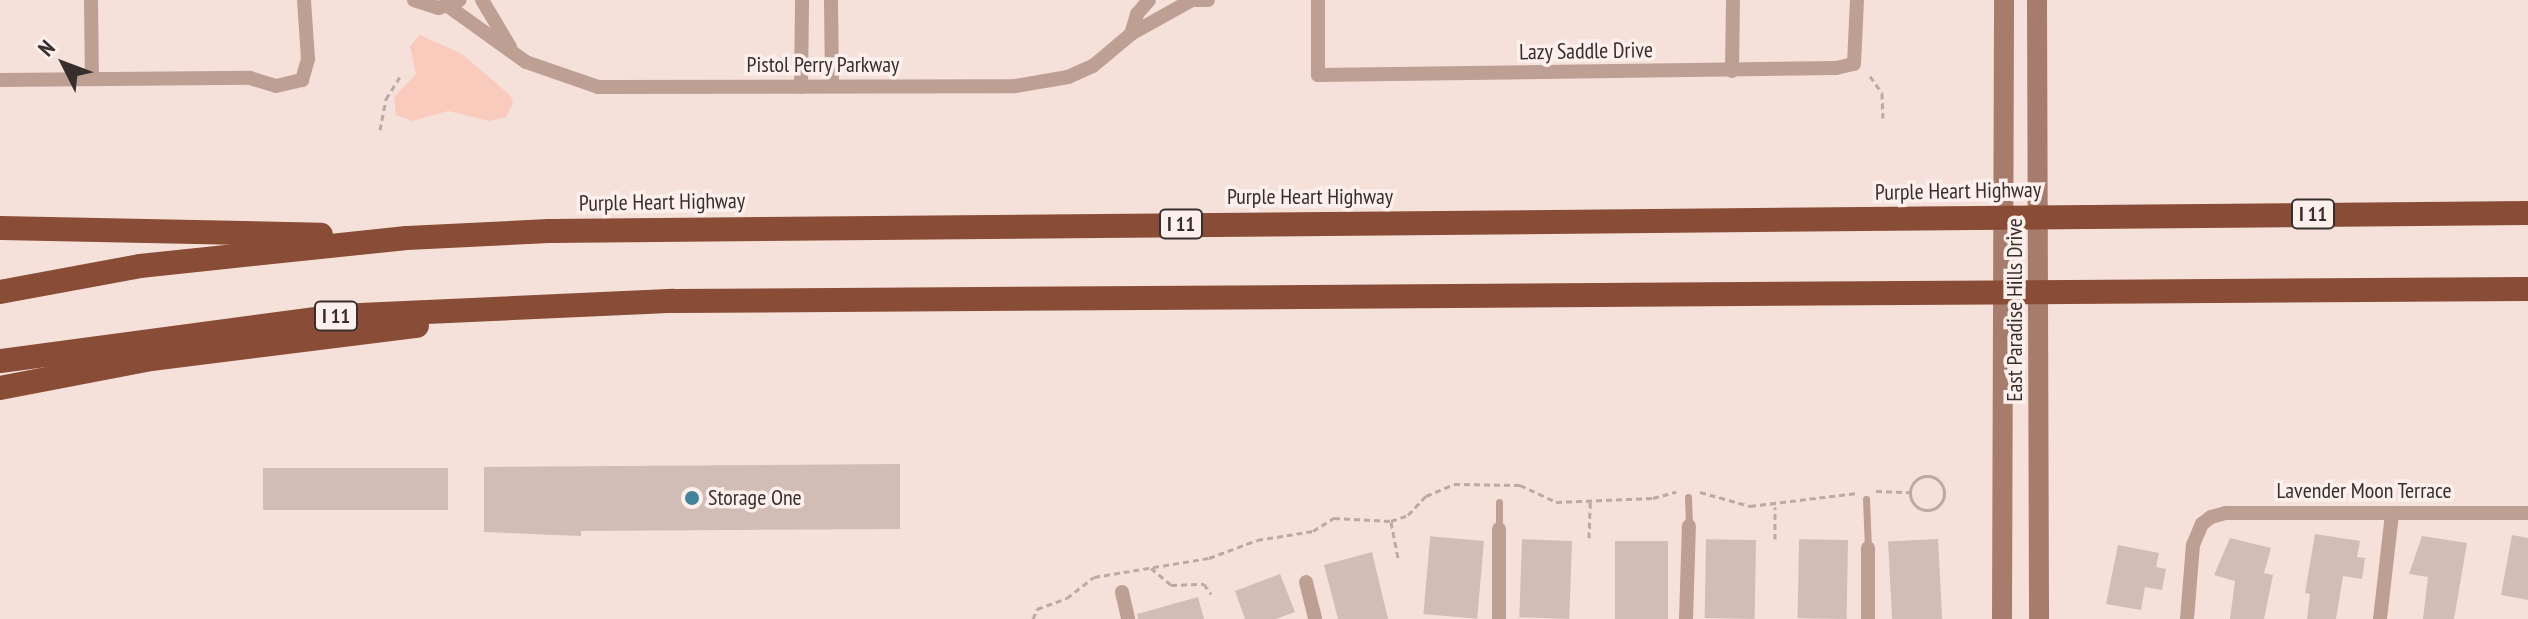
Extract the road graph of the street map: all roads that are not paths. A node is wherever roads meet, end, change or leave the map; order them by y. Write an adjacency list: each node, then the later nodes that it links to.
1 (91, 0): 19 (street)
2 (304, 0): 19 (street)
3 (414, 0): 15 (street)
4 (482, 0): 17 (street, Pistol Perry Parkway)
5 (802, 0): 22 (street)
6 (831, 0): 21 (street)
7 (1149, 0): 16 (street, Pistol Perry Parkway)
8 (1208, 0): 14 (street)
9 (1318, 0): 18 (street, Lazy Saddle Drive)
10 (1733, 0): 18 (street)
11 (1857, 0): 18 (street, Lazy Saddle Drive)
12 (2004, 0): 46 (street, East Paradise Hills Drive)
13 (2037, 0): 47 (street, East Paradise Hills Drive)
14 (1188, 1): 16 (street, Pistol Perry Parkway)
15 (454, 3): 17 (street, Pistol Perry Parkway)
16 (1131, 34): 21 (street, Pistol Perry Parkway)
17 (510, 47): 22 (street, Pistol Perry Parkway)
18 (1732, 71)
19 (92, 79): 20 (street)
20 (0, 80)
21 (832, 86): 22 (street, Pistol Perry Parkway)
22 (801, 87)
23 (2528, 213): 25 (highway, Purple Heart Highway / I 11)
24 (0, 228): 25 (highway)
25 (407, 238): 27 (highway, Purple Heart Highway / I 11)
26 (2528, 289): 28 (highway, I 11)
27 (0, 292)
28 (674, 301): 29 (highway, I 11); 30 (highway)
29 (0, 361)
30 (0, 388)
31 (1866, 494): 38 (lane)
32 (1688, 497): 36 (lane)
33 (1499, 502): 37 (lane)
34 (2392, 513): 35 (street, Lavender Moon Terrace); 48 (street, Lavender Moon Terrace); 49 (street)
35 (2528, 513)
36 (1689, 526): 44 (street)
37 (1499, 529): 43 (street)
38 (1868, 548): 45 (street)
39 (1306, 582): 42 (street)
40 (1122, 592): 41 (street)
41 (1128, 619)
42 (1315, 619)
43 (1499, 619)
44 (1686, 619)
45 (1868, 619)
46 (2002, 619)
47 (2039, 619)
48 (2187, 619)
49 (2380, 619)

